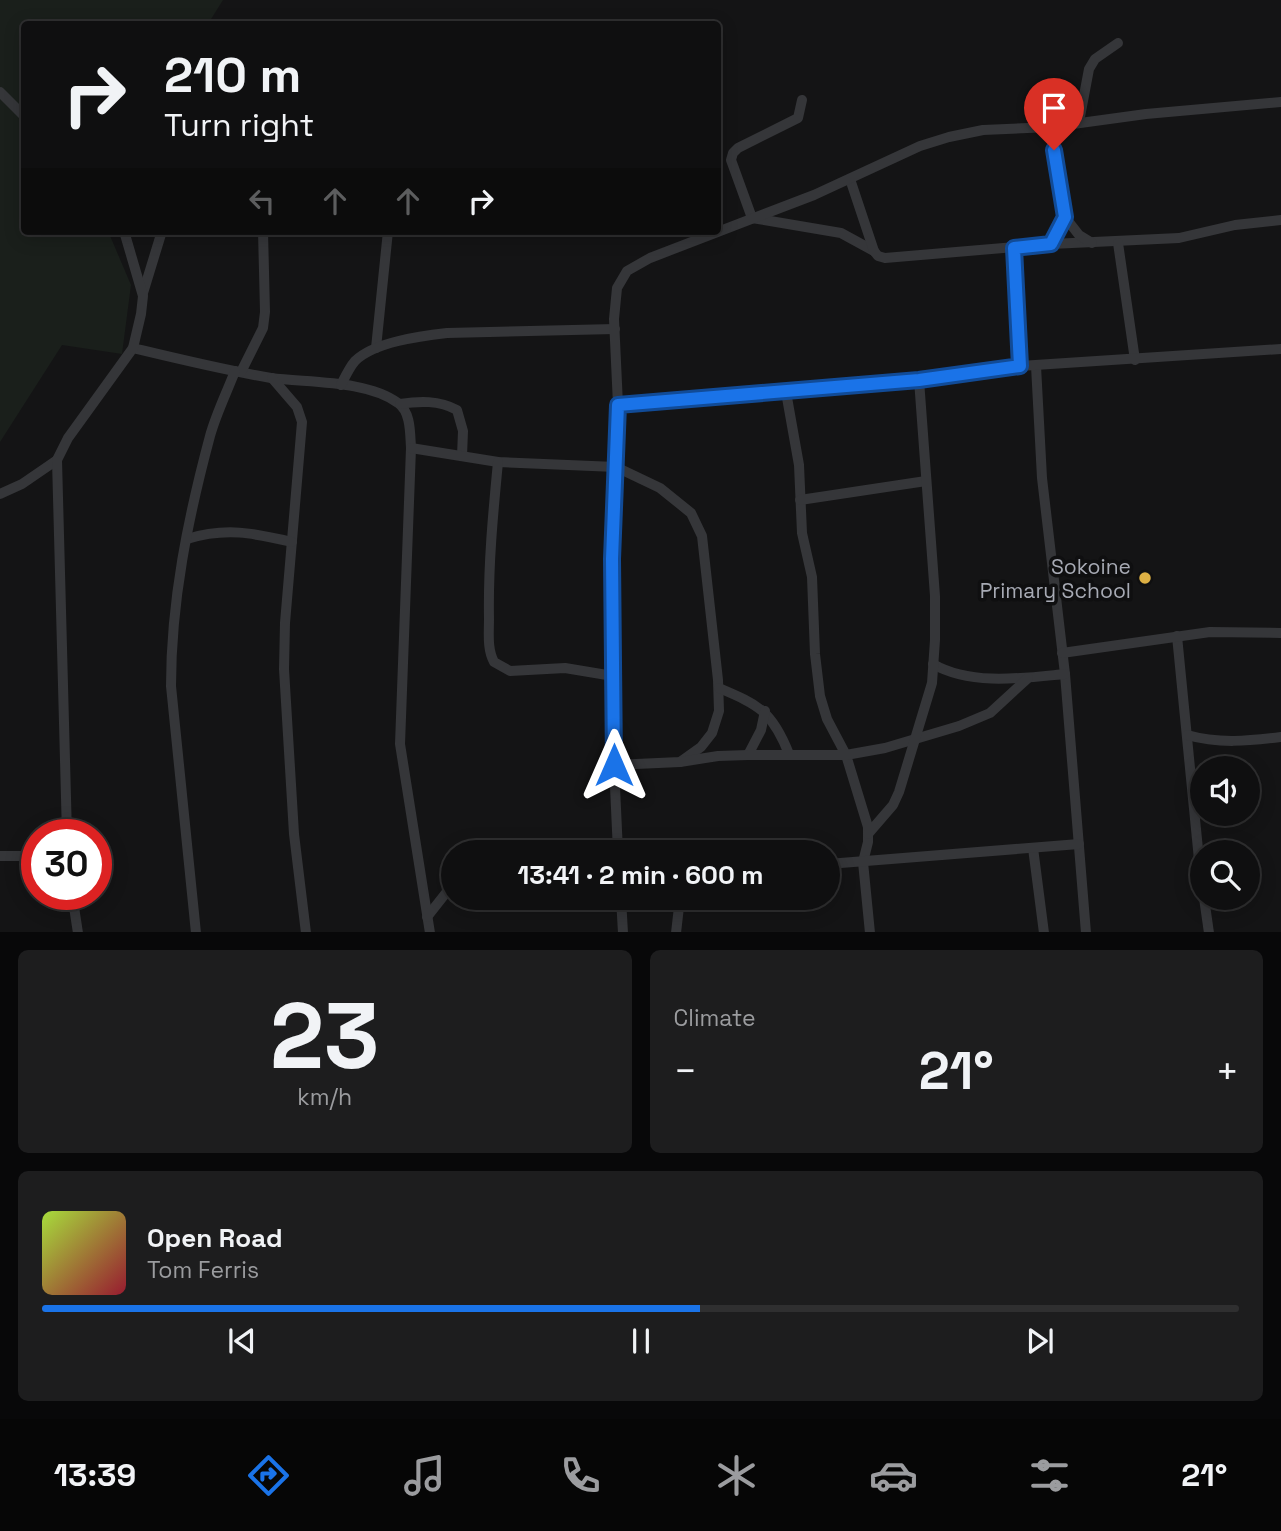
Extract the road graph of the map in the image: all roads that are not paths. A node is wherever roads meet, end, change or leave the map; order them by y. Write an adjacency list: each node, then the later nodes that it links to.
1 (1118, 43): 6 (street)
2 (0, 92): 5 (street)
3 (802, 100): 10 (street)
4 (1281, 103): 6 (street)
5 (21, 113)
6 (1079, 122): 7 (street)
7 (1051, 127): 8 (street); 9 (street)
8 (850, 179): 10 (street); 22 (street)
9 (1065, 217): 18 (street); 20 (street)
10 (752, 218): 12 (street); 22 (street)
11 (1281, 220): 19 (street)
12 (721, 230)
13 (125, 235): 23 (street)
14 (161, 235): 23 (street)
15 (263, 235): 31 (street)
16 (388, 235): 26 (street)
17 (709, 235): 24 (street)
18 (1092, 243): 19 (street); 20 (street)
19 (1118, 243): 28 (street)
20 (1051, 244): 21 (street)
21 (1014, 248): 22 (street); 29 (street)
22 (874, 251)
23 (143, 296): 25 (street)
24 (615, 329): 26 (street); 37 (street)
25 (133, 348): 31 (street); 40 (street)
26 (376, 348): 34 (street)
27 (1281, 349): 28 (street)
28 (1135, 360): 30 (street)
29 (1020, 366): 30 (street); 33 (street)
30 (1036, 366): 50 (street)
31 (238, 371): 32 (street); 46 (street)
32 (272, 378): 34 (street); 47 (street)
33 (919, 380): 35 (street); 43 (street)
34 (341, 385): 36 (street)
35 (786, 392): 37 (street); 45 (street)
36 (400, 404): 38 (street); 39 (street)
37 (618, 405): 42 (street)
38 (411, 448): 39 (street); 80 (street)
39 (462, 456): 41 (street)
40 (57, 460): 44 (street); 65 (street)
41 (498, 462): 42 (street); 53 (street)
42 (616, 467): 53 (street); 55 (street)
43 (926, 481): 45 (street); 51 (street)
44 (0, 495)
45 (800, 500): 62 (street)
46 (187, 539): 47 (street); 82 (street)
47 (292, 542): 83 (street)
48 (1281, 633): 49 (street)
49 (1177, 636): 50 (street); 57 (street)
50 (1062, 653): 52 (street)
51 (933, 664): 54 (street); 59 (street)
52 (1065, 674): 54 (street); 69 (street)
53 (613, 676): 64 (street)
54 (1028, 678): 59 (street)
55 (719, 688): 56 (street); 63 (street)
56 (765, 711): 60 (street); 61 (street)
57 (1187, 735): 58 (street); 68 (street)
58 (1281, 737)
59 (915, 740): 62 (street); 66 (street)
60 (789, 754): 61 (street); 62 (street)
61 (748, 755): 63 (street)
62 (846, 755): 66 (street)
63 (680, 762): 64 (street)
64 (614, 765): 67 (street)
65 (67, 819)
66 (868, 834): 73 (street)
67 (617, 840)
68 (1197, 840)
69 (1079, 845): 70 (street); 89 (street)
70 (1034, 848): 73 (street); 88 (street)
71 (0, 856): 72 (street)
72 (21, 856)
73 (863, 862): 74 (street); 87 (street)
74 (840, 863)
75 (441, 899): 80 (street)
76 (74, 910): 81 (street)
77 (622, 910): 85 (street)
78 (679, 910): 86 (street)
79 (1206, 910): 90 (street)
80 (427, 917): 84 (street)
81 (78, 932)
82 (196, 932)
83 (306, 932)
84 (430, 932)
85 (623, 932)
86 (676, 932)
87 (870, 932)
88 (1044, 932)
89 (1086, 932)
90 (1209, 932)

